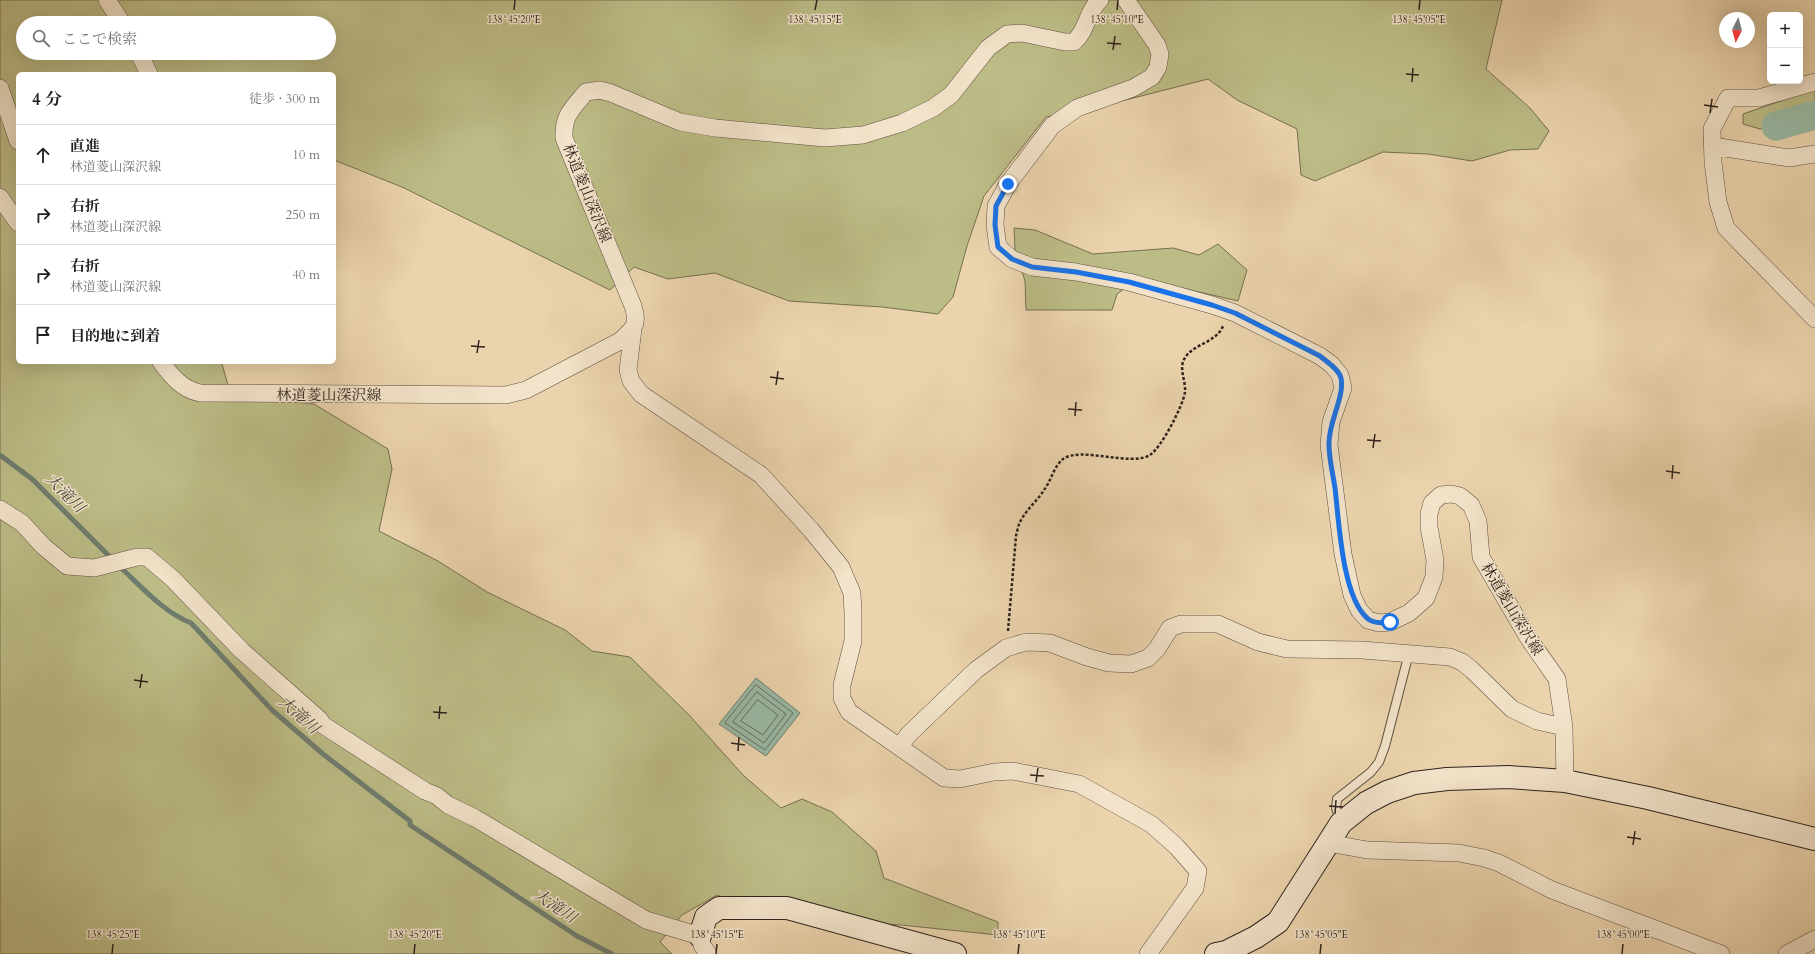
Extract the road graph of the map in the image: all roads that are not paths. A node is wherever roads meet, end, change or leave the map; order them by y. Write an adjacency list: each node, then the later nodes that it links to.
1 (107, 0): 4 (street)
2 (1100, 0): 15 (street, 林道菱山深沢線)
3 (1126, 0): 19 (street, 林道菱山深沢線)
4 (117, 16)
5 (142, 60): 6 (street)
6 (147, 72)
7 (1815, 82): 10 (street)
8 (0, 88): 9 (street)
9 (16, 135)
10 (1713, 146): 11 (street); 14 (street)
11 (1815, 154)
12 (0, 197): 13 (street)
13 (16, 220)
14 (1815, 319)
15 (633, 329): 16 (street, 林道菱山深沢線); 20 (street)
16 (163, 364)
17 (0, 509): 26 (street)
18 (1409, 653): 19 (street); 20 (street); 22 (lane)
19 (1564, 727): 21 (street, 林道菱山深沢線)
20 (899, 747): 28 (street)
21 (1565, 781): 22 (street); 23 (street)
22 (1341, 823): 24 (street)
23 (1815, 839)
24 (1328, 843): 29 (street); 30 (street)
25 (1815, 939): 31 (street)
26 (704, 945): 27 (street)
27 (955, 954)
28 (1148, 954)
29 (1216, 954)
30 (1721, 954)
31 (1787, 954)

